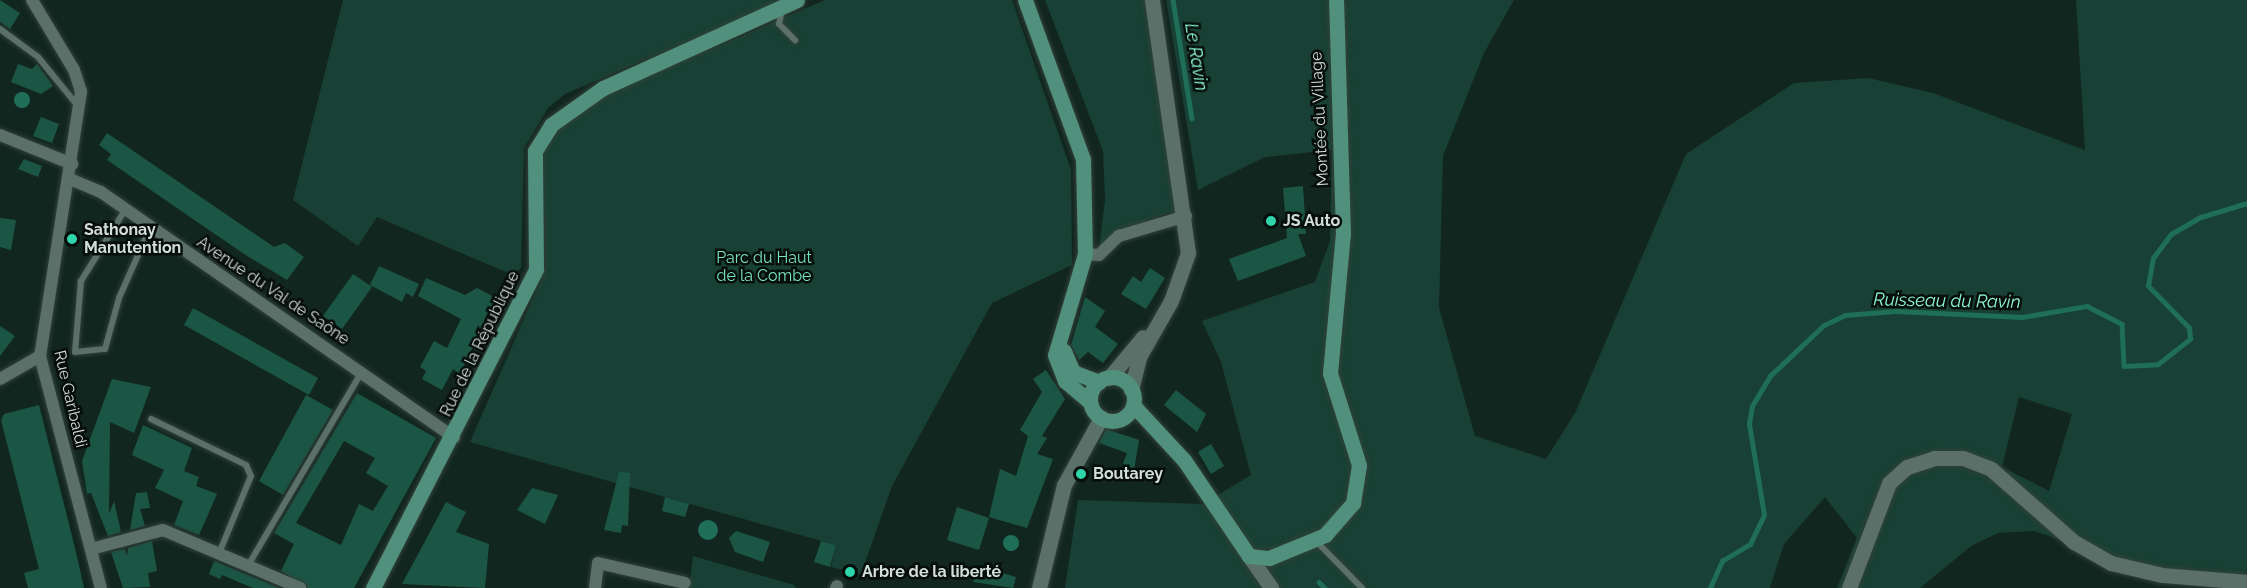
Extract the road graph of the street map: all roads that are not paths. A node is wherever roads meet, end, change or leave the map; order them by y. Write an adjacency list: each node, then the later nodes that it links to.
1 (32, 0): 9 (street, Rue Garibaldi)
2 (797, 0): 6 (main road, Rue de la République)
3 (1025, 0): 16 (main road)
4 (1152, 0): 14 (street)
5 (1336, 0): 29 (main road, Montée du Village)
6 (783, 6): 8 (lane); 27 (main road, Rue de la République)
7 (0, 29): 9 (lane)
8 (795, 40)
9 (81, 108): 11 (street, Rue Garibaldi)
10 (0, 135): 11 (street)
11 (72, 164): 12 (street, Rue Garibaldi)
12 (70, 179): 13 (street, Avenue du Val de Saône); 19 (street, Rue Garibaldi)
13 (125, 210): 15 (street, Avenue du Val de Saône); 15 (lane)
14 (1186, 220): 16 (street); 18 (street)
15 (150, 228): 20 (street, Avenue du Val de Saône)
16 (1085, 254): 17 (main road)
17 (1068, 315): 22 (main road); 24 (main road)
18 (1159, 320): 22 (street); 23 (street)
19 (40, 356): 21 (street); 30 (street, Rue Garibaldi)
20 (362, 371): 27 (street, Avenue du Val de Saône); 33 (lane)
21 (0, 379)
22 (1104, 380): 23 (main road); 24 (main road)
23 (1132, 398): 26 (main road); 28 (main road)
24 (1094, 410): 26 (main road); 40 (street)
25 (151, 418): 31 (lane)
26 (1120, 420): 28 (main road)
27 (454, 437): 38 (main road, Rue de la République)
28 (1166, 442): 32 (main road)
29 (1315, 540): 32 (main road, Montée du Village); 42 (lane)
30 (91, 549): 31 (street); 36 (street, Rue Garibaldi)
31 (220, 551): 33 (street)
32 (1249, 556): 41 (street)
33 (249, 564): 37 (street)
34 (685, 582): 39 (street)
35 (2247, 582): 43 (street)
36 (101, 588)
37 (300, 588)
38 (374, 588)
39 (595, 588)
40 (1039, 588)
41 (1271, 588)
42 (1362, 588)
43 (1849, 588)

